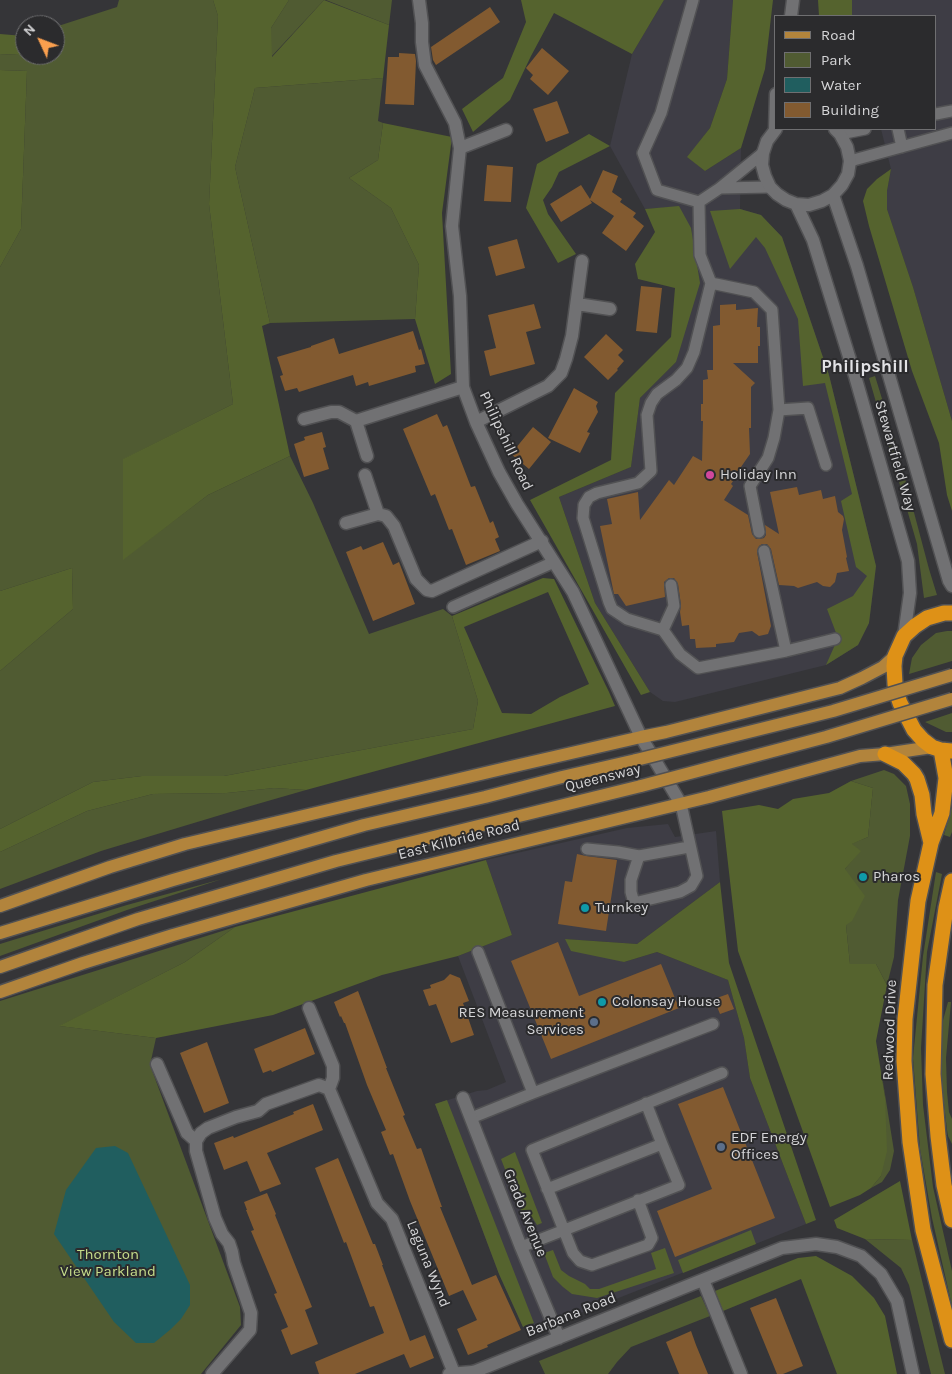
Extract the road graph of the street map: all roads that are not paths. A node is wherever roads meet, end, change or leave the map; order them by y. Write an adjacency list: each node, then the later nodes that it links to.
1 (419, 0): 14 (street, Philipshill Road)
2 (693, 0): 20 (lane)
3 (792, 0): 4 (street)
4 (791, 15)
5 (952, 112): 6 (lane)
6 (937, 114)
7 (506, 130): 14 (street)
8 (775, 130): 15 (street)
9 (852, 130): 11 (lane)
10 (898, 130): 13 (lane)
11 (838, 131): 16 (street)
12 (952, 133): 13 (lane)
13 (902, 147): 16 (lane)
14 (460, 148): 26 (street, Philipshill Road)
15 (763, 153): 17 (street); 18 (lane)
16 (850, 161): 19 (street)
17 (770, 187): 18 (lane); 21 (street)
18 (720, 188): 20 (lane)
19 (833, 195): 21 (street); 41 (street, Stewartfield Way)
20 (699, 202): 23 (lane)
21 (796, 204): 45 (street, Stewartfield Way)
22 (582, 261): 24 (street)
23 (711, 283): 27 (lane); 44 (lane)
24 (577, 304): 25 (street); 30 (street)
25 (610, 309)
26 (463, 387): 29 (street); 30 (street, Philipshill Road)
27 (778, 410): 32 (lane); 36 (lane)
28 (304, 419): 29 (street)
29 (356, 421): 31 (street)
30 (476, 422): 37 (street, Philipshill Road)
31 (367, 456)
32 (826, 465)
33 (365, 475): 34 (street)
34 (378, 514): 35 (street); 37 (street)
35 (346, 523)
36 (759, 532)
37 (542, 541): 39 (street, Philipshill Road)
38 (764, 551): 47 (lane)
39 (554, 562): 42 (lane); 51 (street, Philipshill Road)
40 (671, 585): 44 (lane)
41 (952, 586)
42 (453, 607)
43 (952, 614): 45 (highway)
44 (663, 630): 47 (lane)
45 (904, 636): 48 (highway)
46 (835, 639): 47 (lane)
47 (786, 651)
48 (895, 656): 51 (main road); 52 (highway)
49 (952, 675): 61 (main road, Queensway, bridge)
50 (952, 699): 63 (main road, Queensway, bridge)
51 (642, 737): 54 (street, Philipshill Road); 60 (main road)
52 (942, 750): 53 (main road, East Kilbride Road); 55 (highway, Redwood Drive)
53 (885, 754): 54 (main road, East Kilbride Road); 55 (highway)
54 (680, 804): 56 (lane); 64 (main road, East Kilbride Road)
55 (931, 843): 85 (highway, Redwood Drive)
56 (690, 847): 58 (lane); 58 (lane)
57 (587, 848): 58 (lane)
58 (639, 856)
59 (952, 881): 74 (highway)
60 (0, 906)
61 (0, 934)
62 (478, 952): 70 (lane)
63 (0, 967)
64 (0, 992)
65 (309, 1008): 69 (street)
66 (713, 1024): 70 (lane)
67 (157, 1064): 75 (street)
68 (722, 1073): 72 (lane)
69 (329, 1090): 75 (street); 87 (street, Laguna Wynd)
70 (533, 1093): 73 (lane)
71 (463, 1098): 73 (street, Grado Avenue)
72 (646, 1103): 76 (lane); 78 (lane)
73 (471, 1118): 82 (street, Grado Avenue)
74 (938, 1136): 77 (highway); 80 (highway)
75 (196, 1141): 86 (street)
76 (662, 1144): 78 (lane); 79 (lane)
77 (952, 1151)
78 (547, 1188): 81 (lane)
79 (638, 1200): 81 (lane); 81 (lane)
80 (952, 1220)
81 (564, 1230): 82 (lane)
82 (521, 1247): 84 (street, Grado Avenue)
83 (703, 1280): 84 (street, Barbana Road); 88 (street); 89 (street, Barbana Road)
84 (559, 1338): 87 (street, Barbana Road)
85 (952, 1340)
86 (212, 1374)
87 (451, 1374)
88 (741, 1374)
89 (912, 1374)

